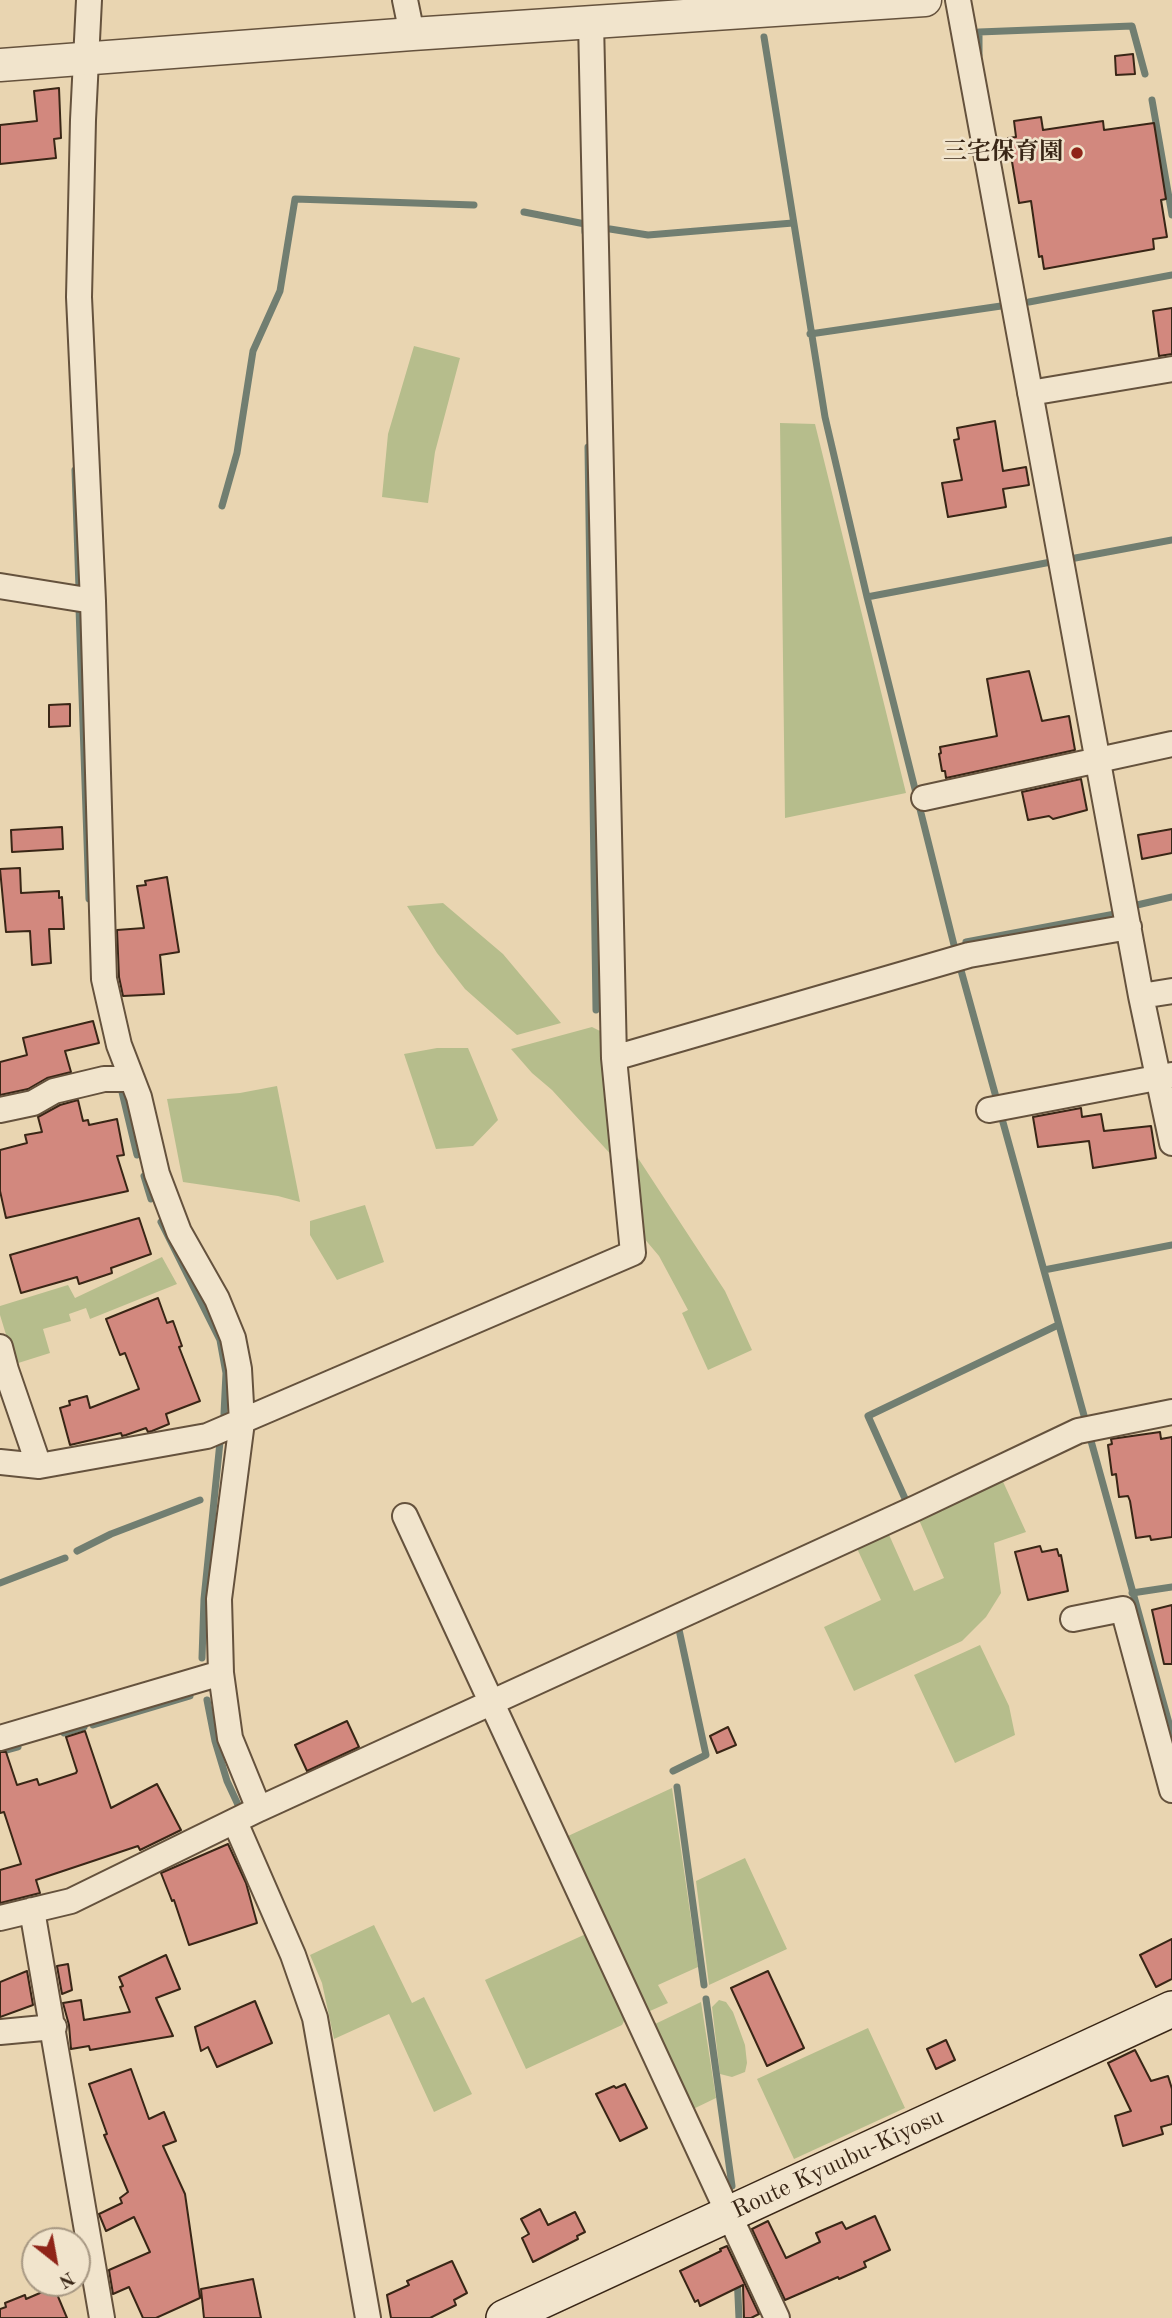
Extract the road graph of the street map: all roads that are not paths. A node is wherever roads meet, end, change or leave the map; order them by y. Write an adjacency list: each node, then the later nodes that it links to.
1 (89, 0): 7 (street)
2 (405, 0): 6 (street)
3 (925, 0): 5 (street)
4 (958, 0): 10 (street)
5 (591, 22): 6 (street); 19 (street)
6 (412, 34): 7 (street)
7 (86, 58): 8 (street); 12 (street)
8 (0, 65)
9 (1172, 369): 10 (street)
10 (1030, 393): 14 (street)
11 (0, 586): 12 (street)
12 (93, 601): 21 (street)
13 (1172, 744): 14 (street)
14 (1098, 759): 15 (street); 16 (street)
15 (923, 797)
16 (1129, 927): 18 (street); 19 (street)
17 (1172, 991): 18 (street)
18 (1141, 996): 20 (street)
19 (614, 1058): 27 (street)
20 (1165, 1077): 22 (street); 24 (street)
21 (132, 1079): 23 (street); 27 (street)
22 (999, 1108)
23 (0, 1110)
24 (1172, 1143)
25 (0, 1347): 29 (street)
26 (1172, 1412): 33 (street)
27 (242, 1422): 29 (street); 32 (street)
28 (0, 1462): 29 (street)
29 (39, 1466)
30 (405, 1516): 33 (street)
31 (1073, 1619): 35 (street)
32 (221, 1672): 34 (street); 36 (street)
33 (491, 1703): 36 (street); 43 (street)
34 (0, 1738)
35 (1172, 1790)
36 (259, 1809): 37 (street)
37 (234, 1822): 38 (street); 45 (street)
38 (32, 1910): 39 (street); 41 (street)
39 (0, 1918)
40 (1172, 2009): 43 (main road, Route Kyuubu-Kiyosu)
41 (54, 2027): 42 (street); 44 (street)
42 (0, 2032)
43 (728, 2214): 46 (main road, Route Kyuubu-Kiyosu); 47 (street)
44 (103, 2318)
45 (368, 2318)
46 (504, 2318)
47 (777, 2318)

